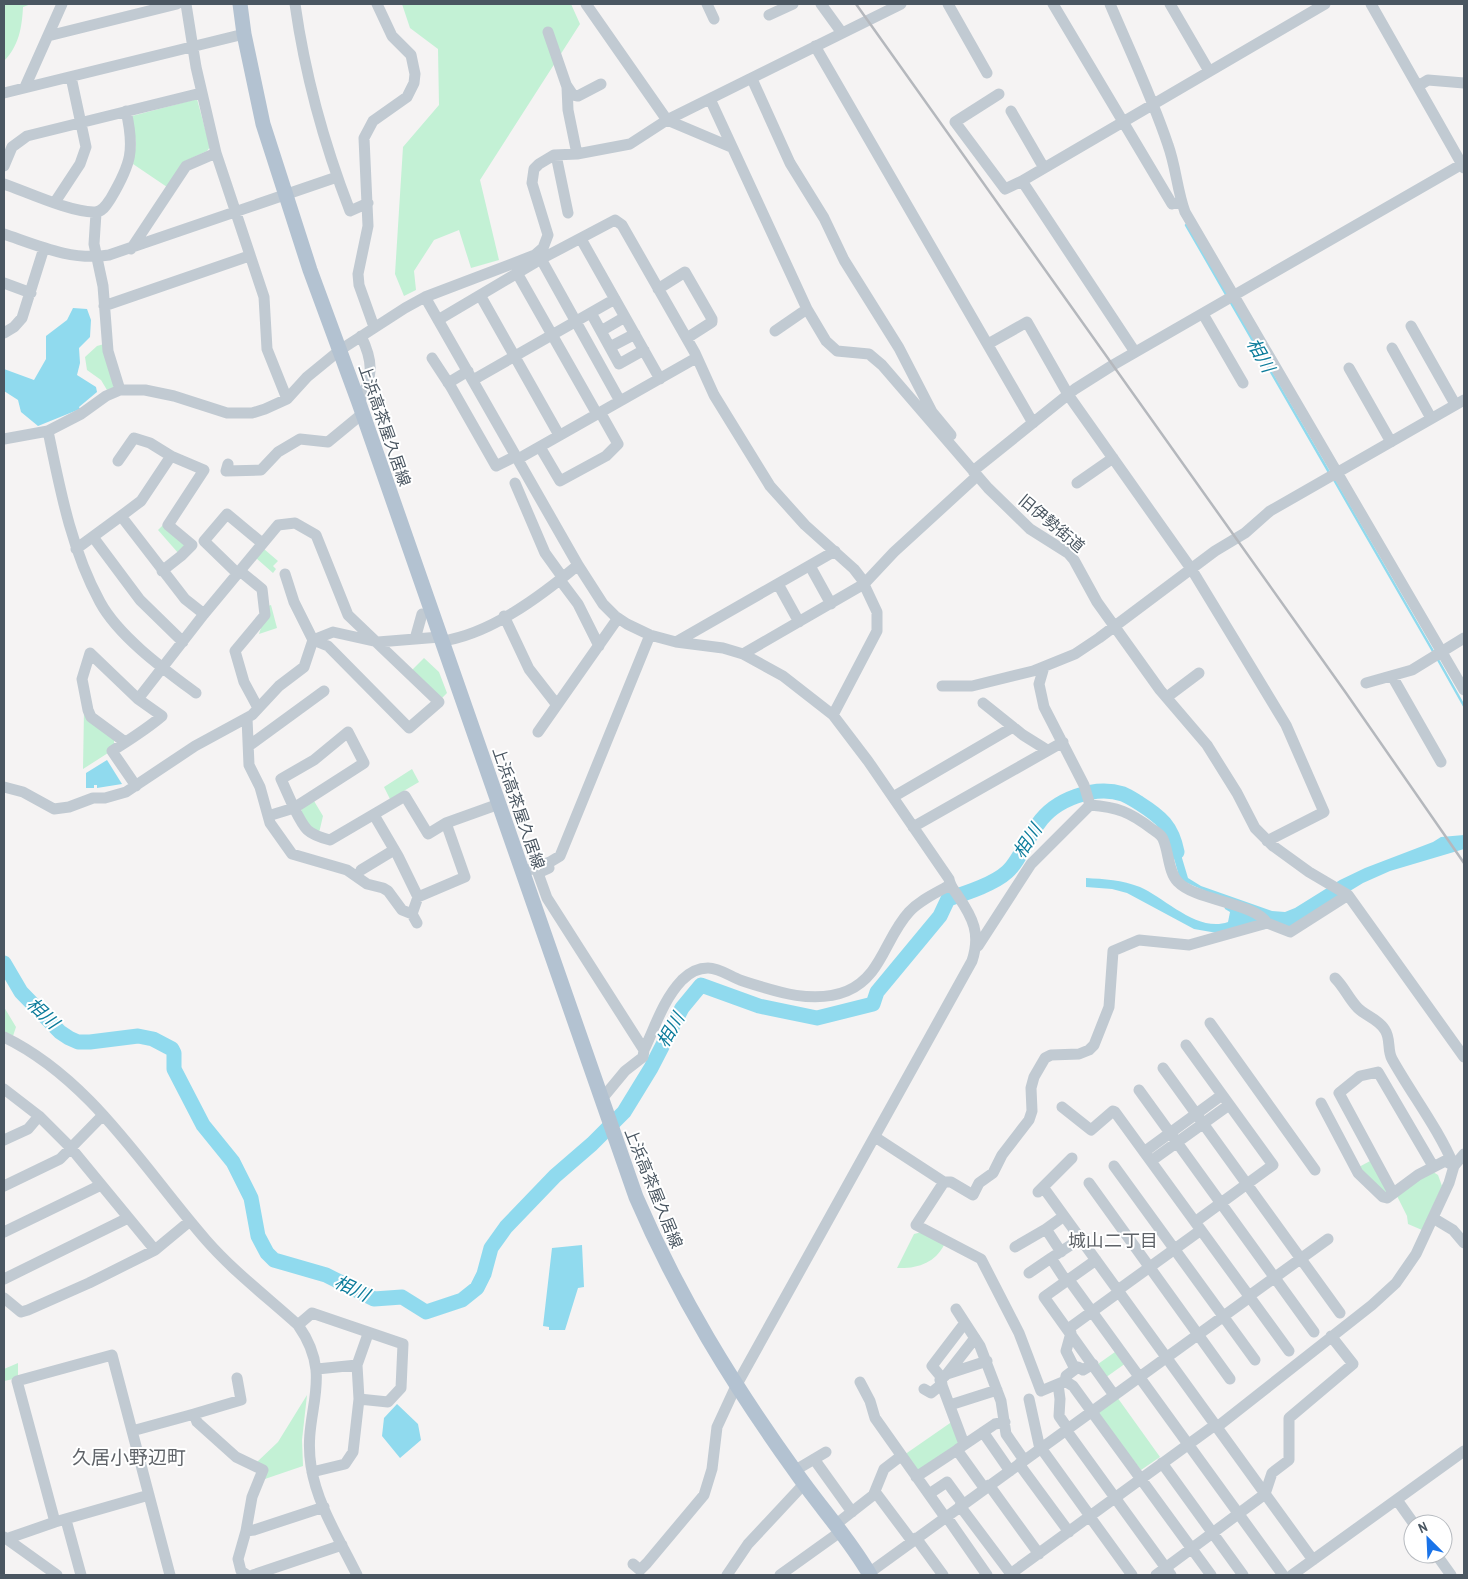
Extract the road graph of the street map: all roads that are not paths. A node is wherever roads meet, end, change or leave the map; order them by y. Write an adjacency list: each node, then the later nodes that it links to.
1 (62, 4): 23 (street)
2 (177, 4): 23 (street)
3 (186, 4): 25 (street)
4 (240, 4): 22 (main road, 上浜高茶屋久居線)
5 (296, 4): 52 (street)
6 (377, 4): 57 (street)
7 (586, 4): 42 (street)
8 (707, 4): 19 (street)
9 (793, 4): 18 (street)
10 (821, 4): 21 (street)
11 (901, 4): 21 (street)
12 (948, 4): 27 (street)
13 (1053, 4): 43 (street)
14 (1110, 4): 39 (street)
15 (1170, 4): 26 (street)
16 (1325, 4): 26 (street)
17 (1371, 4): 33 (street)
18 (769, 15)
19 (714, 20)
20 (548, 32): 32 (street)
21 (842, 33): 24 (street)
22 (244, 34): 25 (street); 55 (main road, 上浜高茶屋久居線)
23 (48, 36): 34 (street)
24 (815, 46): 29 (street); 93 (street)
25 (192, 47): 28 (street); 35 (street)
26 (1209, 71): 39 (street)
27 (987, 73)
28 (71, 77): 34 (street); 44 (street)
29 (752, 79): 38 (street); 126 (street)
30 (1464, 83): 33 (street)
31 (601, 84): 32 (street)
32 (566, 85): 47 (street)
33 (1418, 86): 49 (street)
34 (25, 87): 36 (street)
35 (201, 93): 41 (street); 46 (street)
36 (4, 94)
37 (998, 94): 53 (street)
38 (710, 99): 42 (street); 45 (street)
39 (1154, 103): 43 (street); 58 (street)
40 (1011, 111): 51 (street)
41 (126, 112): 44 (street); 59 (street)
42 (667, 120): 45 (street); 47 (street)
43 (1127, 120): 51 (street); 58 (street)
44 (82, 122): 50 (street); 56 (street)
45 (731, 147): 78 (street)
46 (216, 154): 61 (street); 65 (street)
47 (577, 154): 48 (street)
48 (556, 155): 60 (street); 68 (street)
49 (1464, 165): 75 (street)
50 (4, 166)
51 (1044, 168): 53 (street)
52 (337, 177): 55 (street); 57 (street)
53 (1022, 181): 98 (street)
54 (4, 184): 56 (street)
55 (286, 196): 61 (street); 96 (main road, 上浜高茶屋久居線)
56 (55, 202): 59 (street)
57 (368, 203): 85 (street)
58 (1178, 203): 75 (street)
59 (96, 213): 67 (street)
60 (568, 213)
61 (235, 214): 65 (street); 66 (street)
62 (4, 234): 64 (street)
63 (581, 239): 68 (street); 71 (street); 76 (street)
64 (44, 248): 67 (street); 72 (street)
65 (131, 249): 67 (street)
66 (250, 256): 77 (street); 109 (street)
67 (97, 257): 77 (street)
68 (538, 257): 69 (street); 74 (street); 83 (street)
69 (517, 273): 73 (street); 89 (street)
70 (4, 283): 72 (street)
71 (658, 289): 92 (street); 92 (street)
72 (30, 293): 88 (street)
73 (480, 295): 82 (street); 99 (street)
74 (425, 297): 82 (street); 85 (street)
75 (1230, 297): 80 (street); 127 (street)
76 (615, 299): 79 (street); 81 (street)
77 (104, 306): 107 (street)
78 (807, 309): 87 (street); 126 (street)
79 (591, 313): 83 (street); 86 (street)
80 (1203, 314): 98 (street); 106 (street)
81 (625, 317): 86 (street); 90 (street)
82 (438, 320): 103 (street)
83 (576, 321): 89 (street); 110 (street)
84 (1410, 326): 111 (street)
85 (374, 327): 91 (street)
86 (601, 331): 94 (street)
87 (775, 331)
88 (4, 333)
89 (553, 334): 99 (street); 113 (street)
90 (635, 334): 94 (street); 97 (street)
91 (361, 336): 96 (street); 112 (street)
92 (686, 338): 101 (street)
93 (988, 344): 108 (street); 115 (street)
94 (610, 347): 97 (street)
95 (1392, 348): 114 (street)
96 (340, 350): 109 (street); 112 (main road, 上浜高茶屋久居線)
97 (644, 350): 104 (street)
98 (1135, 352): 108 (street)
99 (514, 357): 103 (street); 117 (street)
100 (432, 358): 105 (street)
101 (696, 358): 104 (street); 134 (street)
102 (1349, 368): 119 (street)
103 (471, 376): 105 (street); 122 (street)
104 (660, 379): 110 (street)
105 (448, 383): 122 (street)
106 (1243, 383)
107 (120, 390): 109 (street); 116 (street)
108 (1069, 396): 115 (street); 123 (street)
109 (287, 399)
110 (620, 401): 113 (street)
111 (1460, 402): 114 (street)
112 (361, 408): 125 (street); 154 (main road, 上浜高茶屋久居線)
113 (598, 413): 117 (street); 120 (street)
114 (1431, 418): 119 (street)
115 (1033, 424): 126 (street)
116 (48, 431): 118 (street); 133 (street)
117 (559, 435): 120 (street)
118 (4, 439)
119 (1391, 442): 127 (street)
120 (540, 447): 122 (street)
121 (171, 456): 124 (street); 130 (street); 138 (street)
122 (517, 458): 135 (street)
123 (1113, 458): 129 (street); 137 (street)
124 (118, 461)
125 (228, 464)
126 (976, 471): 143 (street); 150 (street, 旧伊勢街道)
127 (1333, 476): 137 (street); 161 (street)
128 (515, 483): 141 (street)
129 (1077, 483)
130 (121, 516): 131 (street); 138 (street)
131 (93, 537): 133 (street); 156 (street)
132 (262, 543): 139 (street); 139 (street); 157 (street)
133 (76, 549): 163 (street)
134 (835, 551): 136 (street); 143 (street)
135 (578, 565): 141 (street); 148 (street)
136 (810, 566): 142 (street); 144 (street)
137 (1192, 570): 150 (street); 195 (street)
138 (162, 571): 145 (street)
139 (239, 572): 145 (street); 175 (street)
140 (285, 574): 155 (street)
141 (562, 579): 147 (street); 159 (street)
142 (778, 584): 149 (street); 158 (street)
143 (864, 584): 144 (street); 176 (street)
144 (830, 604): 149 (street)
145 (204, 614): 156 (street)
146 (422, 614): 153 (street)
147 (504, 616): 154 (street); 174 (street)
148 (618, 618): 151 (street); 159 (street)
149 (799, 622): 160 (street)
150 (1115, 626): 162 (street); 171 (street, 旧伊勢街道)
151 (650, 635): 158 (street); 197 (street)
152 (1464, 638): 161 (street)
153 (415, 639): 154 (street); 157 (street)
154 (440, 639): 188 (main road, 上浜高茶屋久居線)
155 (313, 640): 157 (street); 157 (street); 175 (street)
156 (183, 642): 163 (street)
157 (378, 642)
158 (676, 642): 160 (street)
159 (599, 646): 174 (street)
160 (743, 654): 176 (street)
161 (1438, 654): 165 (street); 168 (street)
162 (1044, 667): 167 (street); 181 (street)
163 (162, 668): 170 (street); 172 (street)
164 (1199, 673): 171 (street)
165 (1392, 676): 166 (street); 184 (street)
166 (1366, 683)
167 (942, 686)
168 (1464, 690)
169 (324, 691): 182 (street)
170 (196, 693)
171 (1166, 697): 195 (street, 旧伊勢街道)
172 (138, 699): 180 (street); 180 (street)
173 (982, 703): 178 (street)
174 (557, 705): 179 (street)
175 (258, 708): 177 (street)
176 (833, 715): 187 (street)
177 (247, 718): 182 (street); 185 (street)
178 (1013, 726): 183 (street); 187 (street)
179 (538, 732)
180 (125, 742): 185 (street)
181 (1063, 742): 183 (street); 189 (street)
182 (250, 745): 192 (street)
183 (1047, 750): 194 (street)
184 (1441, 762)
185 (136, 786): 186 (street)
186 (4, 787)
187 (893, 797): 194 (street)
188 (499, 804): 193 (street); 199 (main road, 上浜高茶屋久居線)
189 (1090, 805): 203 (street); 204 (street)
190 (294, 808): 190 (street); 191 (street); 192 (street)
191 (374, 815): 193 (street); 196 (street)
192 (268, 816): 202 (street)
193 (446, 823): 202 (street)
194 (913, 827): 200 (street)
195 (1267, 841): 201 (street, 旧伊勢街道)
196 (394, 850): 198 (street); 202 (street)
197 (560, 856): 199 (street); 209 (street)
198 (361, 870)
199 (523, 872): 216 (main road, 上浜高茶屋久居線)
200 (951, 886): 204 (street); 209 (street)
201 (1348, 895): 203 (street); 210 (street)
202 (418, 897)
203 (1267, 923): 232 (street)
204 (975, 951): 221 (street)
205 (1335, 978): 230 (street)
206 (1210, 1023): 231 (street)
207 (4, 1037): 218 (street)
208 (1186, 1045): 214 (street)
209 (644, 1050): 216 (street)
210 (1464, 1057)
211 (1163, 1068): 220 (street)
212 (4, 1089): 219 (street)
213 (1139, 1090): 222 (street)
214 (1226, 1100): 220 (street); 234 (street)
215 (1320, 1103): 237 (street)
216 (603, 1106): 289 (main road, 上浜高茶屋久居線)
217 (1062, 1107): 226 (street)
218 (103, 1115): 224 (street); 242 (street)
219 (39, 1116): 223 (street); 224 (street)
220 (1200, 1119): 222 (street); 234 (street)
221 (875, 1137): 232 (street); 289 (street)
222 (1174, 1138): 226 (street); 238 (street)
223 (4, 1140)
224 (71, 1148): 235 (street); 236 (street)
225 (1464, 1154): 230 (street)
226 (1148, 1157): 243 (street)
227 (1072, 1158): 239 (street)
228 (1114, 1166): 250 (street)
229 (1433, 1166): 230 (street); 237 (street); 237 (street)
230 (1454, 1166): 241 (street)
231 (1315, 1170)
232 (944, 1182): 288 (street)
233 (1089, 1183): 255 (street)
234 (1246, 1184): 238 (street); 253 (street)
235 (101, 1185): 240 (street); 245 (street)
236 (4, 1186)
237 (1393, 1193)
238 (1221, 1203): 243 (street); 257 (street)
239 (1064, 1216): 244 (street); 246 (street)
240 (128, 1218): 251 (street); 258 (street)
241 (1432, 1218): 248 (street); 273 (street)
242 (190, 1221): 251 (street); 267 (street)
243 (1198, 1226): 250 (street); 261 (street)
244 (1046, 1229): 249 (street); 252 (street)
245 (4, 1232)
246 (1080, 1238): 252 (street); 254 (street)
247 (1328, 1239): 253 (street)
248 (1464, 1243)
249 (1016, 1248)
250 (1174, 1249): 255 (street); 266 (street)
251 (155, 1250): 262 (street)
252 (1056, 1255): 256 (street); 259 (street)
253 (1300, 1258): 257 (street); 265 (street)
254 (1096, 1260): 259 (street); 260 (street)
255 (1149, 1268): 260 (street); 272 (street)
256 (1029, 1273)
257 (1274, 1277): 261 (street); 270 (street)
258 (4, 1279)
259 (1068, 1280): 264 (street); 269 (street)
260 (1118, 1291): 264 (street); 276 (street)
261 (1249, 1296): 266 (street); 275 (street)
262 (4, 1298)
263 (956, 1309): 268 (street)
264 (1092, 1312): 269 (street); 283 (street)
265 (1340, 1313)
266 (1223, 1316): 272 (street); 277 (street)
267 (298, 1324): 271 (street); 282 (street)
268 (964, 1324): 274 (street); 285 (street)
269 (1069, 1331): 279 (street); 281 (street)
270 (1314, 1332)
271 (368, 1334): 280 (street); 293 (street)
272 (1198, 1334): 276 (street); 286 (street)
273 (1331, 1336): 299 (street); 320 (street)
274 (975, 1338): 278 (street); 285 (street)
275 (1289, 1351)
276 (1166, 1358): 283 (street); 299 (street)
277 (1255, 1360)
278 (987, 1361): 285 (street); 291 (street)
279 (1093, 1364): 281 (street); 292 (street)
280 (357, 1365): 282 (street); 293 (street)
281 (1075, 1368): 288 (street)
282 (317, 1369): 314 (street)
283 (1139, 1377): 292 (street); 303 (street)
284 (237, 1378): 297 (street)
285 (944, 1379): 290 (street); 295 (street)
286 (1230, 1379)
287 (860, 1382): 308 (street)
288 (1062, 1383): 296 (street); 300 (street)
289 (736, 1386): 312 (main road, 上浜高茶屋久居線); 344 (street)
290 (924, 1389)
291 (997, 1390): 295 (street); 298 (street)
292 (1114, 1395): 296 (street)
293 (359, 1399): 314 (street)
294 (1029, 1399): 305 (street)
295 (950, 1405): 304 (street)
296 (1092, 1411): 300 (street); 316 (street)
297 (194, 1414): 301 (street); 334 (street)
298 (1005, 1422): 302 (street); 310 (street)
299 (1216, 1426): 303 (street); 320 (street)
300 (1067, 1429): 305 (street); 323 (street)
301 (132, 1431): 321 (street); 332 (street)
302 (982, 1432): 304 (street); 313 (street)
303 (1188, 1445): 311 (street); 328 (street)
304 (960, 1447): 315 (street); 318 (street)
305 (1040, 1448): 310 (street); 330 (street)
306 (1464, 1451): 324 (street)
307 (826, 1452): 309 (street)
308 (901, 1456): 315 (street); 322 (street)
309 (814, 1459): 312 (street); 327 (street)
310 (1022, 1462): 313 (street); 335 (street)
311 (1162, 1464): 316 (street); 336 (street)
312 (794, 1471): 317 (main road, 上浜高茶屋久居線)
313 (1010, 1471): 318 (street)
314 (312, 1472): 326 (street)
315 (916, 1477): 319 (street)
316 (1141, 1480): 323 (street); 340 (street)
317 (804, 1484): 333 (main road, 上浜高茶屋久居線); 353 (street)
318 (987, 1487): 325 (street); 341 (street)
319 (929, 1494): 325 (street); 331 (street)
320 (1265, 1494): 328 (street); 342 (street)
321 (150, 1495): 332 (street); 350 (street)
322 (872, 1496): 327 (street); 338 (street)
323 (1116, 1498): 330 (street); 345 (street)
324 (1397, 1500): 329 (street); 342 (street)
325 (962, 1505): 331 (street); 347 (street)
326 (324, 1508): 334 (street); 339 (street)
327 (852, 1512): 333 (street)
328 (1238, 1514): 336 (street); 361 (street)
329 (1407, 1514)
330 (1090, 1516): 335 (street); 357 (street)
331 (946, 1517): 338 (street); 356 (street)
332 (61, 1521): 337 (street); 349 (street)
333 (838, 1529): 346 (main road, 上浜高茶屋久居線); 354 (street)
334 (246, 1531): 351 (street)
335 (1069, 1532): 341 (street)
336 (1212, 1533): 340 (street); 360 (street)
337 (5, 1538): 348 (street)
338 (914, 1540): 346 (street); 355 (street)
339 (342, 1545): 351 (street); 352 (street)
340 (1191, 1549): 345 (street); 359 (street)
341 (1039, 1554): 347 (street)
342 (1313, 1560): 362 (street)
343 (1443, 1564): 363 (street)
344 (638, 1571)
345 (1169, 1571): 358 (street)
346 (869, 1574)
347 (1010, 1574)
348 (57, 1575)
349 (81, 1575)
350 (170, 1575)
351 (247, 1575)
352 (356, 1575)
353 (727, 1575)
354 (780, 1575)
355 (942, 1575)
356 (987, 1575)
357 (1132, 1575)
358 (1156, 1575)
359 (1210, 1575)
360 (1243, 1575)
361 (1283, 1575)
362 (1292, 1575)
363 (1451, 1575)

